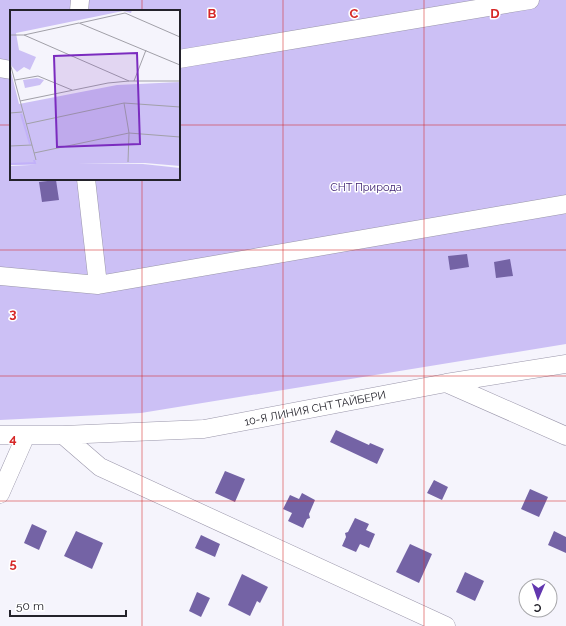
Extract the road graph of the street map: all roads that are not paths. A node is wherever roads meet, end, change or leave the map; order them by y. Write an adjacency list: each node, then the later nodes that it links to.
1 (80, 0): 3 (street)
2 (530, 0): 4 (street)
3 (79, 10)
4 (180, 59)
5 (0, 68): 6 (street)
6 (10, 70)
7 (86, 180): 10 (street)
8 (566, 204): 10 (street)
9 (0, 276): 10 (street)
10 (98, 285)
11 (566, 364): 12 (street, 10-Я ЛИНИЯ СНТ ТАЙБЕРИ)
12 (446, 383): 15 (street, 10-Я ЛИНИЯ СНТ ТАЙБЕРИ); 16 (street)
13 (0, 435): 14 (street, 10-Я ЛИНИЯ СНТ ТАЙБЕРИ)
14 (26, 435): 15 (street, 10-Я ЛИНИЯ СНТ ТАЙБЕРИ); 17 (street)
15 (63, 435): 18 (street)
16 (566, 436)
17 (0, 494)
18 (446, 626)

